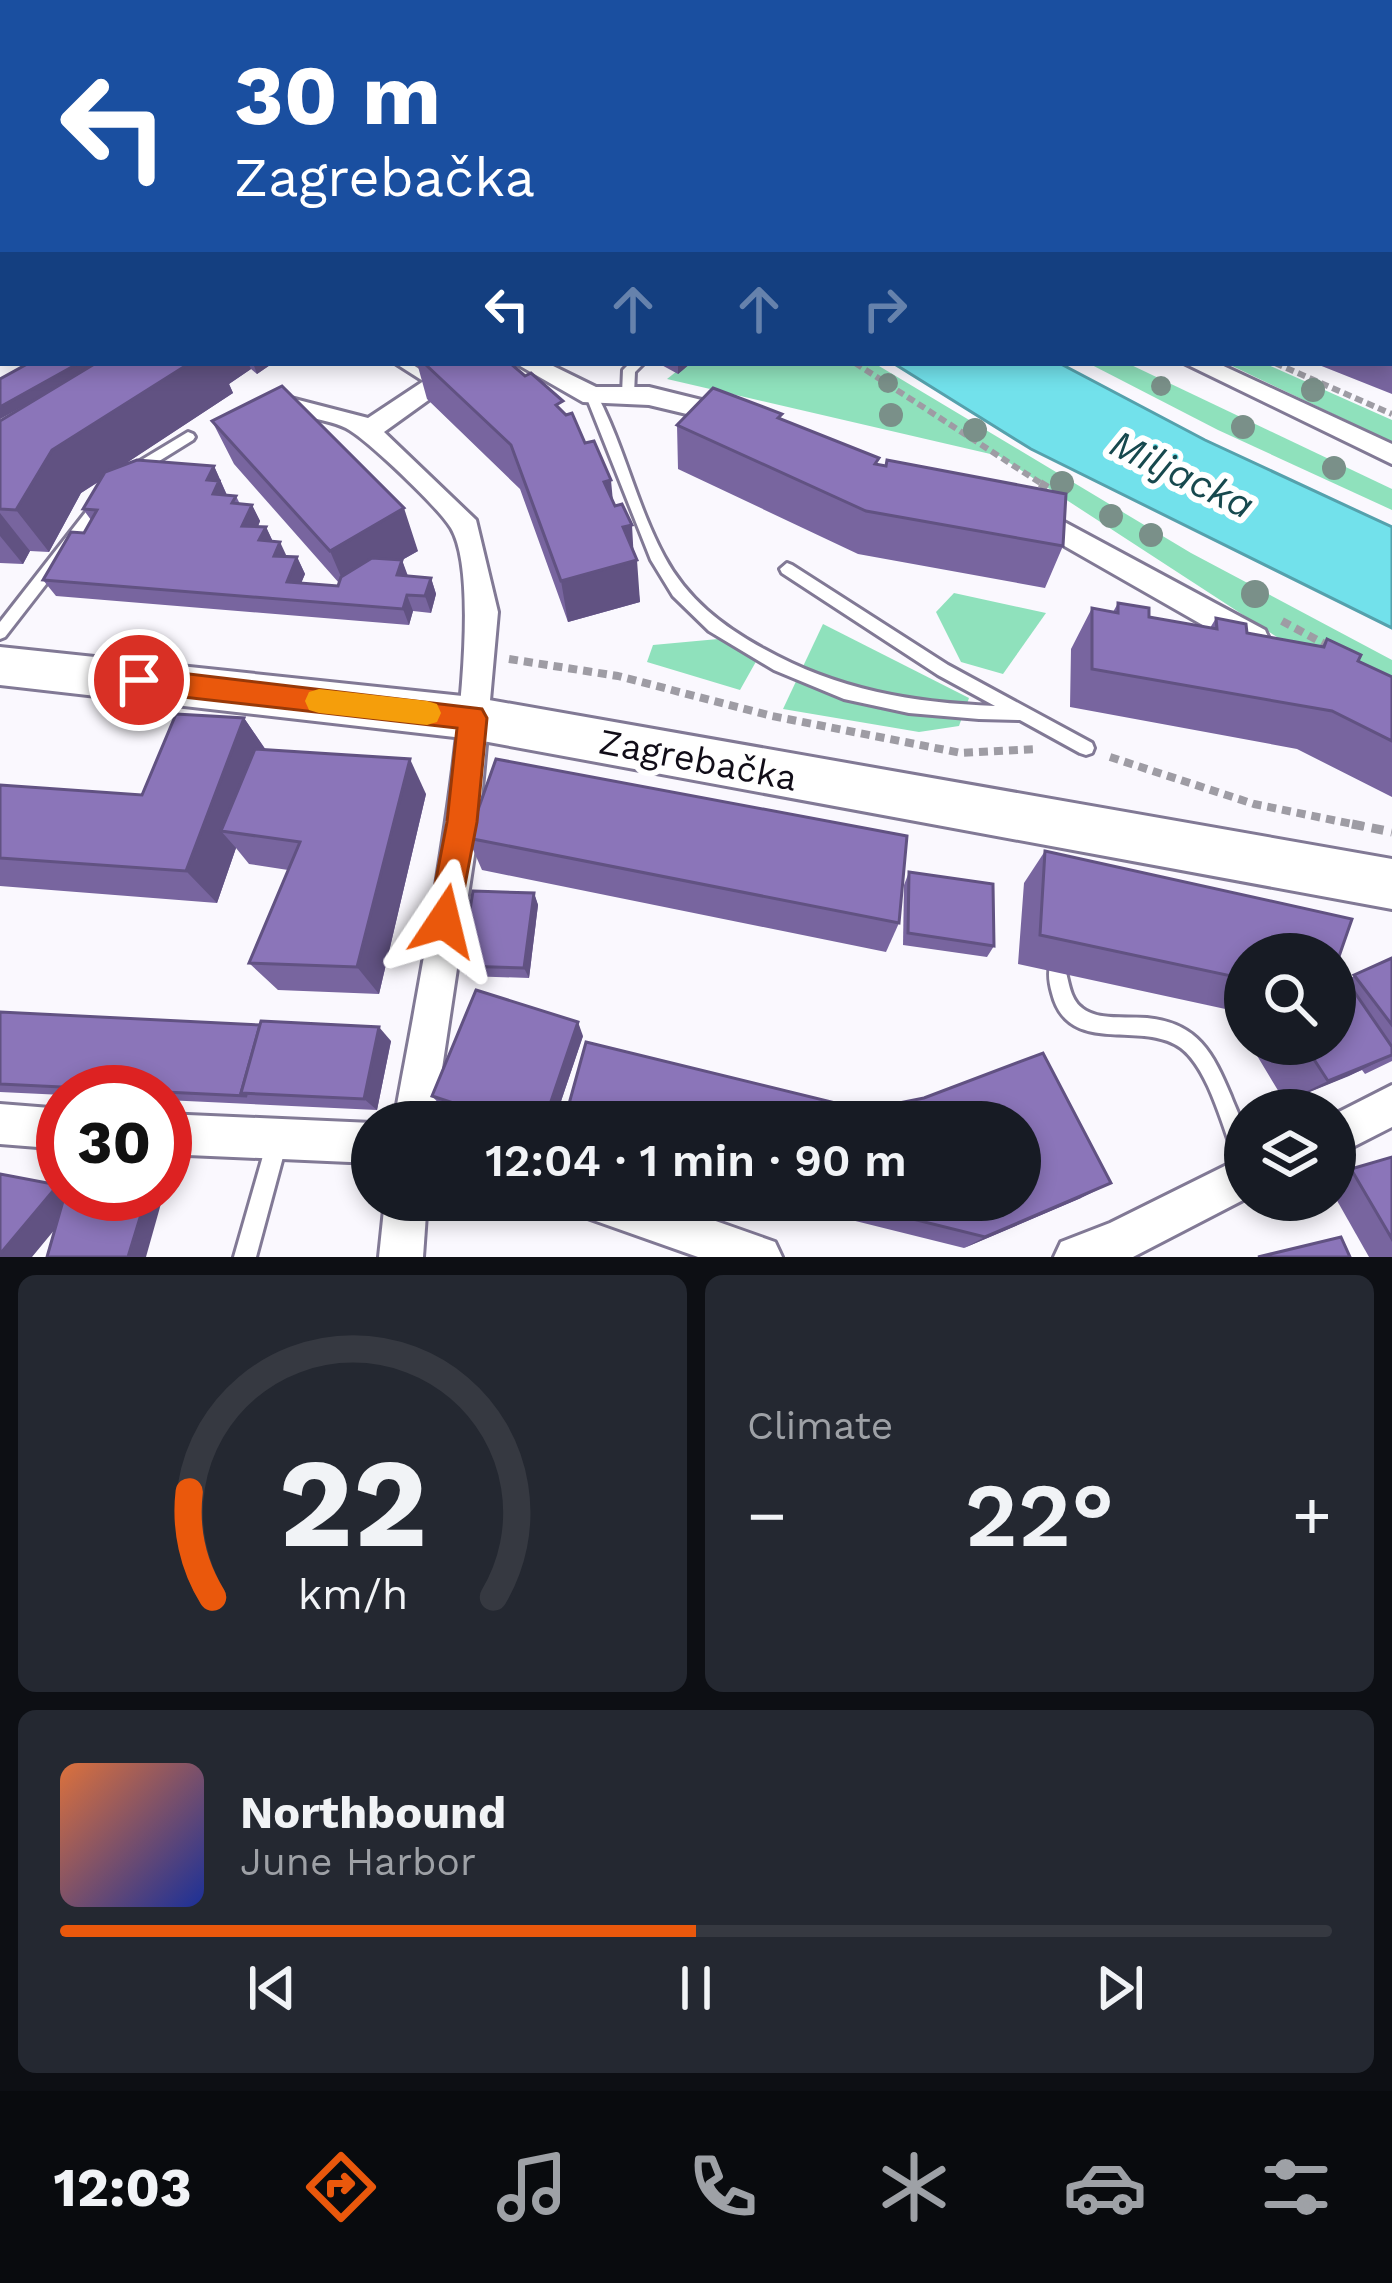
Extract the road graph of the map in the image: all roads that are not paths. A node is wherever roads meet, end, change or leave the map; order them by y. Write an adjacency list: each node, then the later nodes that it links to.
1 (406, 366): 6 (lane)
2 (464, 366): 6 (street)
3 (533, 366): 8 (street)
4 (634, 366): 7 (lane)
5 (1202, 366): 13 (street)
6 (437, 384): 11 (street)
7 (628, 394): 8 (street); 10 (street)
8 (592, 396): 21 (lane)
9 (274, 403): 11 (street)
10 (763, 425)
11 (368, 431): 22 (street)
12 (188, 437): 14 (lane)
13 (1392, 455)
14 (119, 481)
15 (106, 497): 18 (lane)
16 (1008, 506): 19 (street)
17 (787, 569): 21 (lane)
18 (0, 633)
19 (1273, 650)
20 (0, 666): 22 (main road, Zagrebačka)
21 (1017, 714): 23 (lane)
22 (472, 718): 24 (main road, Zagrebačka); 26 (street)
23 (1086, 748)
24 (1392, 884)
25 (1057, 972): 28 (lane)
26 (418, 1101)
27 (1392, 1105): 30 (street)
28 (1224, 1111)
29 (0, 1124): 31 (street)
30 (1356, 1125)
31 (36, 1127)
32 (192, 1135): 33 (street)
33 (278, 1139): 34 (street); 38 (lane)
34 (351, 1142)
35 (1224, 1188): 41 (street)
36 (404, 1221): 39 (street)
37 (655, 1221): 40 (street)
38 (245, 1257)
39 (401, 1257)
40 (760, 1257)
41 (1076, 1257)

